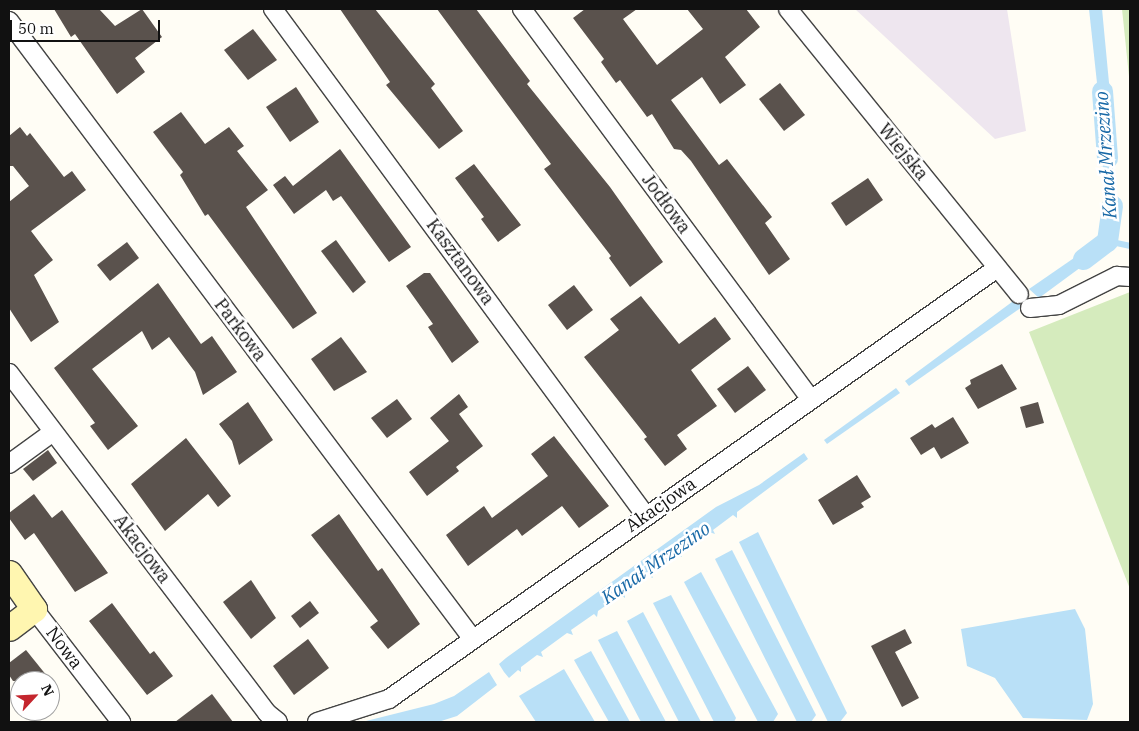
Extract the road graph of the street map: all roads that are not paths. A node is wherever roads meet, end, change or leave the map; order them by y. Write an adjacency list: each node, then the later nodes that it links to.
1 (274, 9): 13 (street, Kasztanowa)
2 (522, 9): 10 (street, Jodłowa)
3 (788, 9): 5 (street, Wiejska)
4 (9, 21): 17 (street, Parkowa)
5 (997, 268): 7 (street, Wiejska); 10 (street, Akacjowa)
6 (1130, 276): 8 (street)
7 (1019, 294)
8 (1030, 308)
9 (9, 373): 11 (street, Akacjowa)
10 (811, 400): 13 (street, Akacjowa)
11 (53, 432): 12 (street); 19 (street, Akacjowa)
12 (9, 464)
13 (646, 516): 17 (street, Akacjowa)
14 (9, 573): 15 (street, Nowa)
15 (34, 609): 16 (street); 18 (street, Nowa)
16 (9, 628)
17 (472, 638): 20 (street, Akacjowa)
18 (121, 722)
19 (278, 722)
20 (317, 722)

